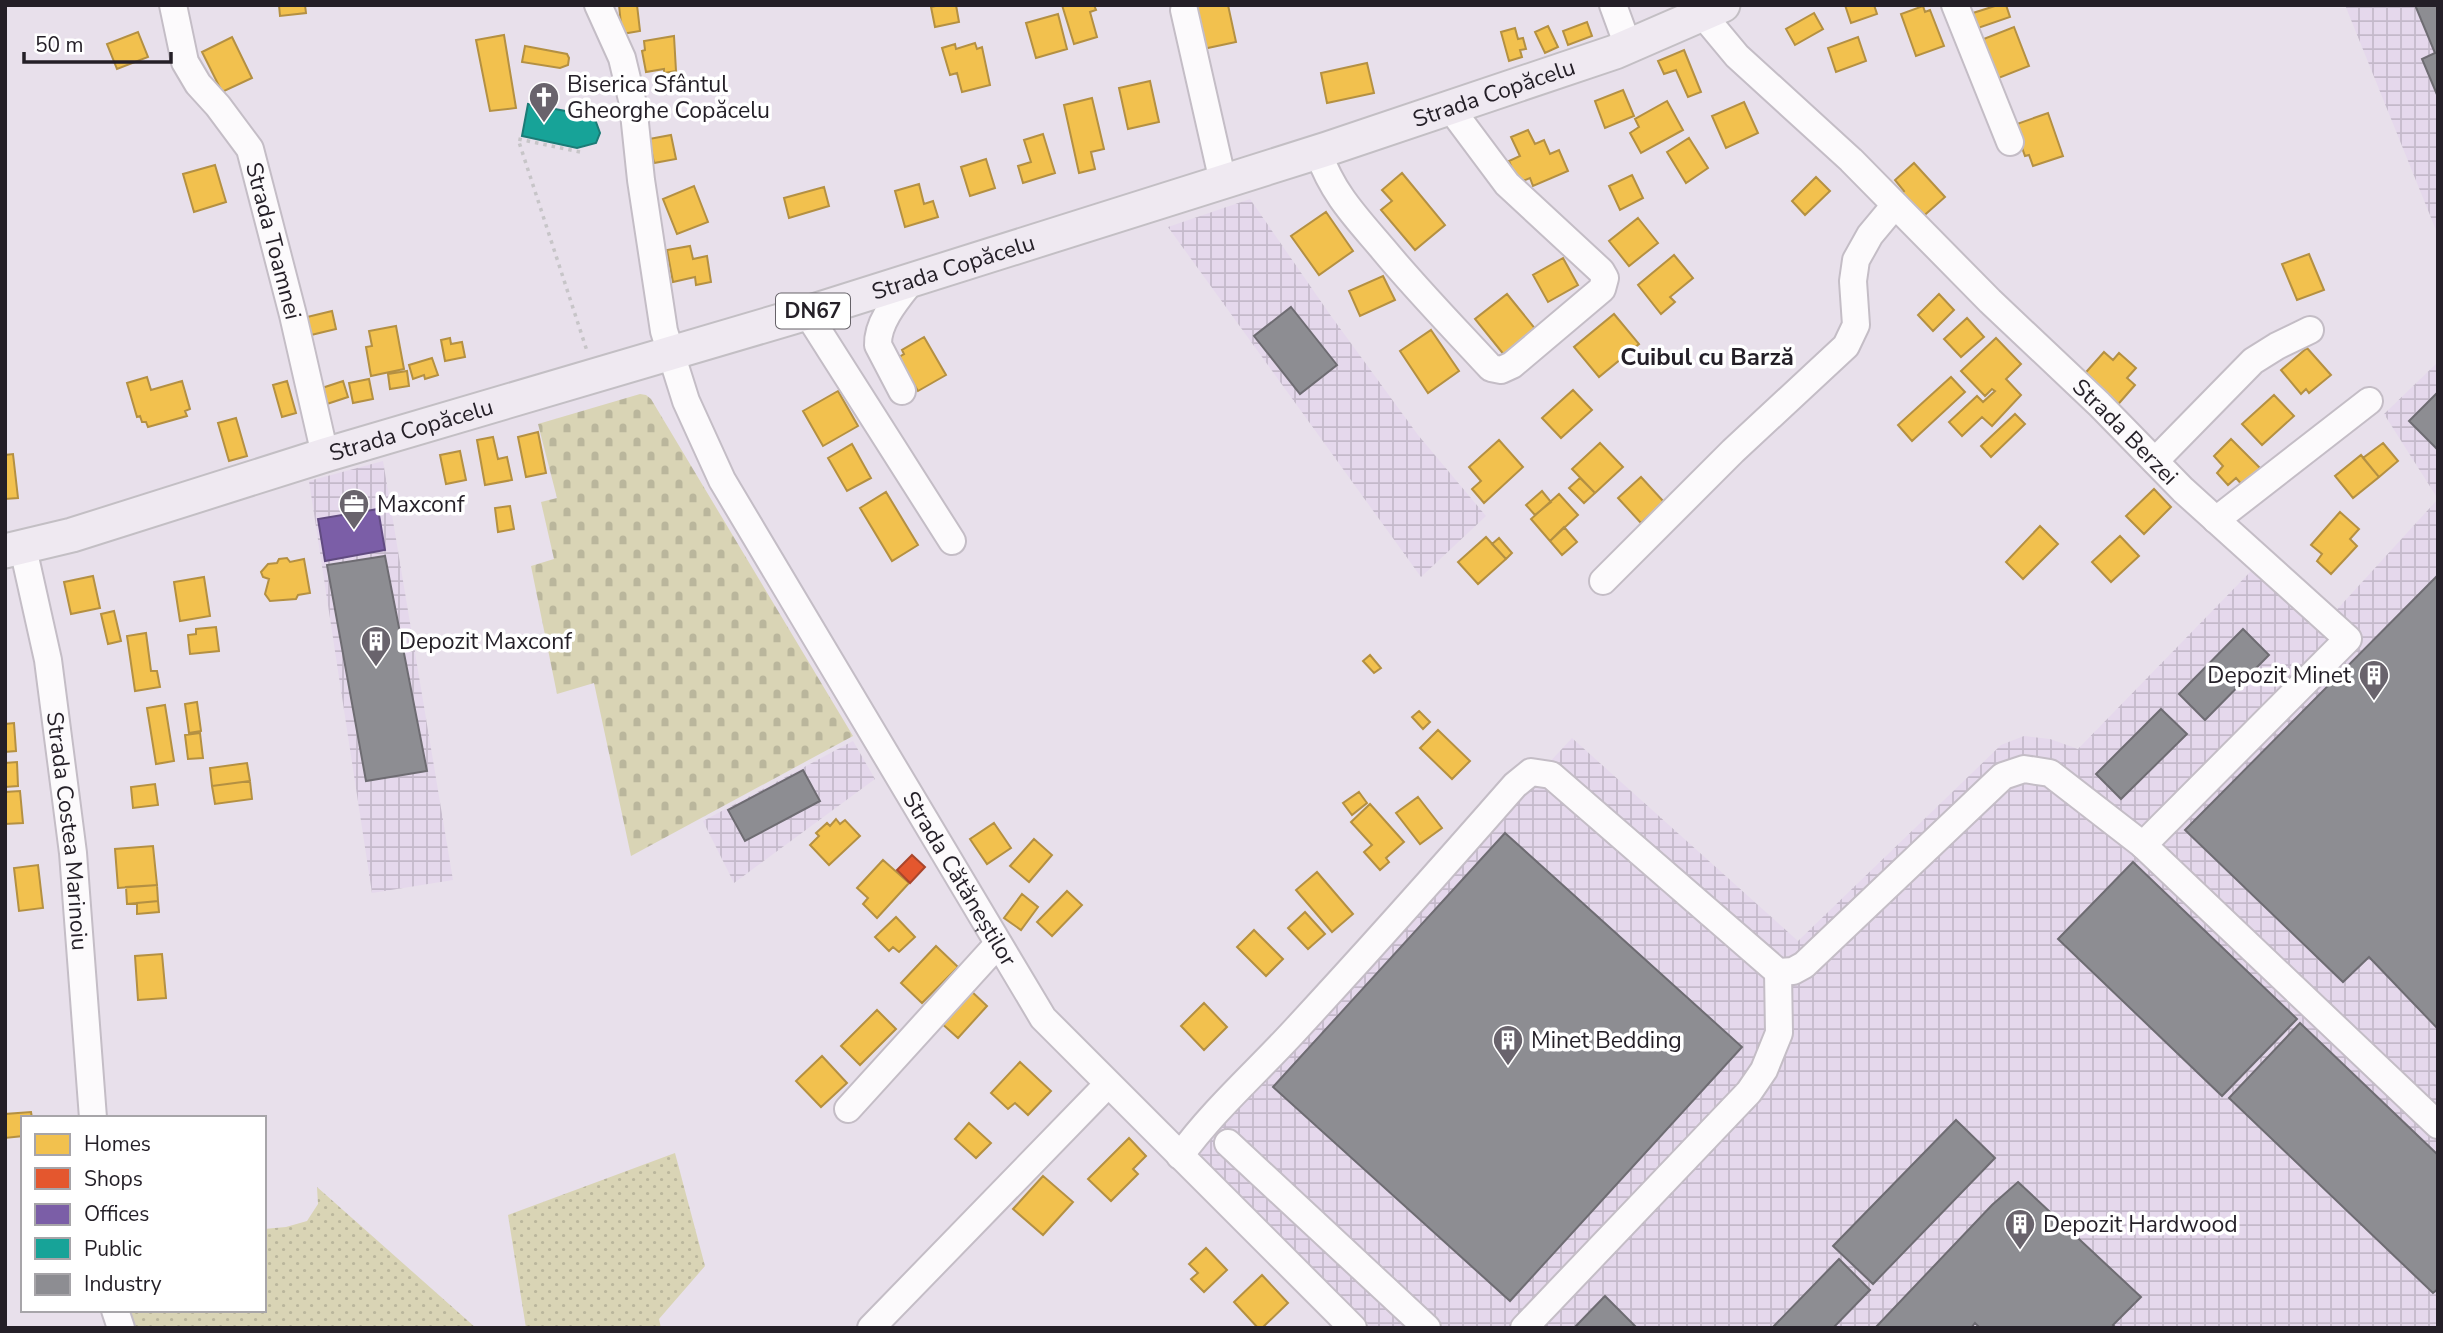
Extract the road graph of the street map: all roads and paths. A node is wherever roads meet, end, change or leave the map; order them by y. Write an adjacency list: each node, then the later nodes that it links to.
1 (173, 5): 21 (street, Strada Toamnei)
2 (597, 5): 17 (street)
3 (1613, 5): 7 (street)
4 (1955, 5): 9 (street)
5 (1184, 10): 12 (street)
6 (1713, 10): 7 (main road, DN67); 13 (street, Strada Berzei)
7 (1621, 49): 8 (main road, Strada Copăcelu / DN67)
8 (1451, 109): 11 (main road, Strada Copăcelu / DN67); 11 (street)
9 (2010, 142)
10 (580, 152): 18 (path)
11 (1318, 152): 12 (main road, Strada Copăcelu / DN67)
12 (1223, 182): 14 (main road, Strada Copăcelu / DN67)
13 (1895, 205): 22 (street, Strada Berzei); 26 (street)
14 (913, 279): 15 (main road, Strada Copăcelu / DN67); 19 (street)
15 (807, 313): 17 (main road, Strada Copăcelu / DN67); 24 (street)
16 (2310, 330): 22 (street)
17 (671, 354): 18 (main road, Strada Copăcelu / DN67); 28 (street, Strada Cătăneștilor)
18 (595, 377): 21 (main road, Strada Copăcelu / DN67)
19 (902, 391)
20 (2369, 401): 23 (street)
21 (325, 455): 25 (main road, Strada Copăcelu / DN67)
22 (2155, 461): 23 (street, Strada Berzei)
23 (2216, 520): 27 (street, Strada Berzei)
24 (952, 541)
25 (14, 550): 32 (street, Strada Costea Marinoiu)
26 (1603, 581)
27 (2143, 845): 29 (street); 33 (street)
28 (998, 944): 30 (street, Strada Cătăneștilor); 31 (street)
29 (1778, 972): 35 (street); 39 (street)
30 (1108, 1084): 35 (street, Strada Cătăneștilor); 36 (street)
31 (848, 1109)
32 (93, 1116)
33 (2438, 1125)
34 (1228, 1143): 38 (street)
35 (1180, 1156): 37 (street, Strada Cătăneștilor)
36 (871, 1328)
37 (1353, 1328)
38 (1427, 1328)
39 (1524, 1328)

